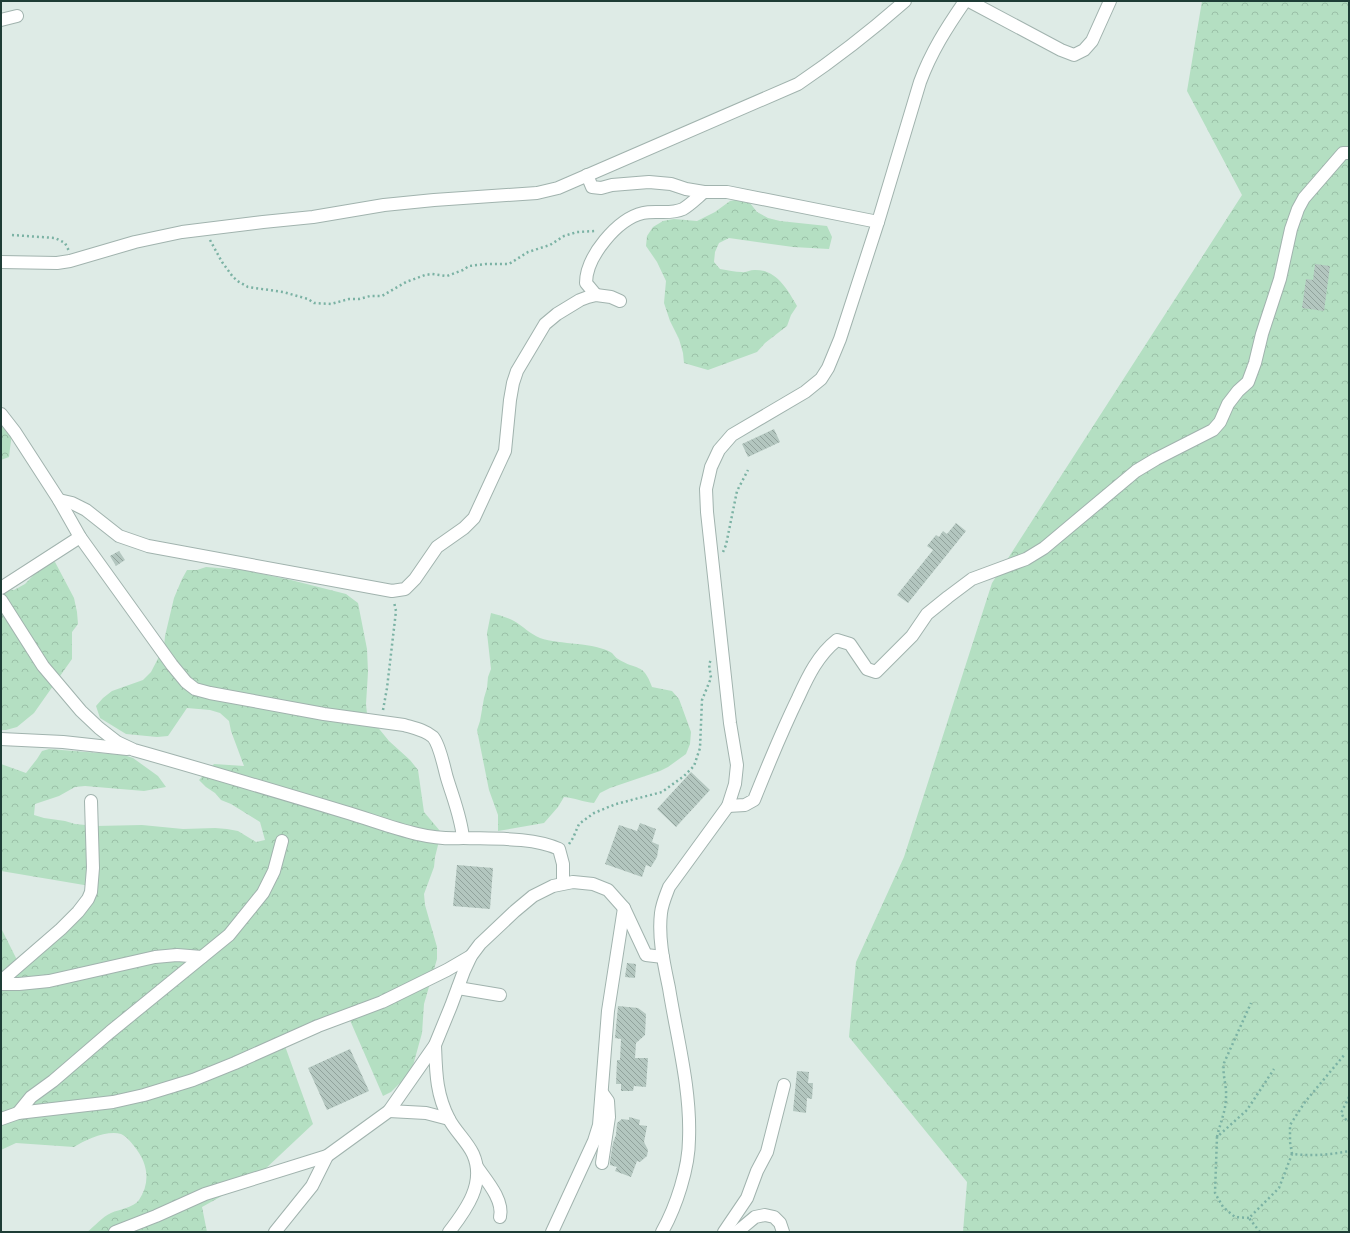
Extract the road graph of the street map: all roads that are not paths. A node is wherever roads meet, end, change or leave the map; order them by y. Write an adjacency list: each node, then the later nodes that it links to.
1 (905, 1): 8 (street)
2 (964, 1): 10 (street)
3 (969, 1): 4 (street)
4 (1110, 1)
5 (18, 16): 6 (street)
6 (1, 20)
7 (1349, 153): 22 (street)
8 (587, 174): 9 (street); 11 (street)
9 (704, 192): 10 (street); 12 (street)
10 (878, 222): 22 (street)
11 (1, 262)
12 (596, 295): 13 (street); 15 (street)
13 (620, 301)
14 (1, 414): 15 (street)
15 (59, 500): 16 (street)
16 (80, 537): 17 (street); 23 (street)
17 (1, 588)
18 (1, 600): 20 (street)
19 (1, 739): 20 (street)
20 (134, 750): 23 (street)
21 (91, 802): 30 (street)
22 (728, 806): 29 (street)
23 (463, 838): 25 (street)
24 (282, 841): 28 (street)
25 (563, 883): 26 (street); 27 (street)
26 (624, 908): 29 (street); 35 (street)
27 (471, 956): 31 (street); 37 (street)
28 (202, 957): 30 (street); 37 (street)
29 (663, 957): 48 (street)
30 (1, 983)
31 (458, 988): 32 (street); 33 (street)
32 (500, 995)
33 (435, 1045): 36 (street); 39 (street)
34 (784, 1085): 49 (street)
35 (602, 1093): 41 (street); 47 (street)
36 (390, 1111): 39 (street); 40 (street)
37 (18, 1113): 38 (street)
38 (1, 1119)
39 (449, 1119): 42 (street)
40 (327, 1156): 44 (street); 45 (street)
41 (602, 1163)
42 (477, 1167): 43 (street); 46 (street)
43 (500, 1217)
44 (115, 1232)
45 (275, 1232)
46 (450, 1232)
47 (552, 1232)
48 (662, 1232)
49 (724, 1232)
50 (737, 1232): 51 (street)
51 (783, 1232)

